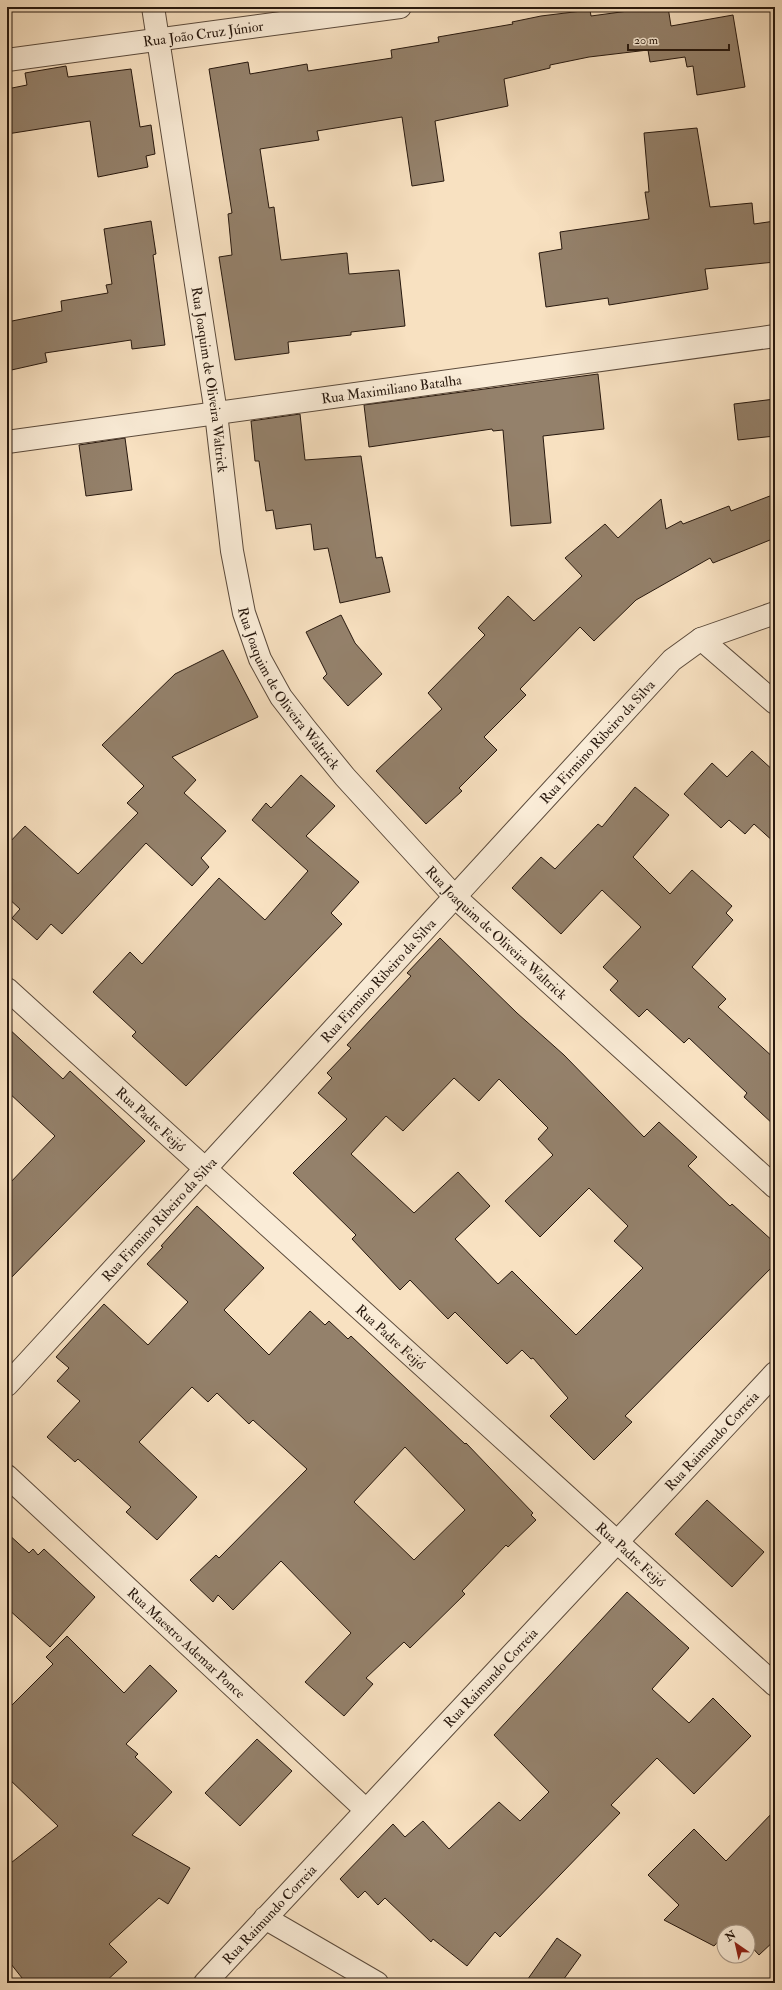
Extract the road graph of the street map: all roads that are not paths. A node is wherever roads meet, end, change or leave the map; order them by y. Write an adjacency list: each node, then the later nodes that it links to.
1 (153, 7): 3 (street, Rua Joaquim de Oliveira Waltrick)
2 (400, 7): 3 (street, Rua João Cruz Júnior)
3 (158, 40): 4 (street, Rua João Cruz Júnior); 6 (street, Rua Joaquim de Oliveira Waltrick)
4 (7, 60)
5 (775, 336): 6 (street, Rua Maximiliano Batalha)
6 (216, 413): 7 (street, Rua Maximiliano Batalha); 11 (street, Rua Joaquim de Oliveira Waltrick)
7 (7, 442)
8 (775, 613): 9 (street, Rua Firmino Ribeiro da Silva)
9 (701, 639): 10 (street); 11 (street, Rua Firmino Ribeiro da Silva)
10 (775, 703)
11 (455, 897): 13 (street, Rua Firmino Ribeiro da Silva); 14 (street, Rua Joaquim de Oliveira Waltrick)
12 (7, 989): 13 (street, Rua Padre Feijó)
13 (205, 1169): 16 (street, Rua Firmino Ribeiro da Silva); 18 (street, Rua Padre Feijó)
14 (775, 1187)
15 (775, 1372): 18 (street, Rua Raimundo Correia)
16 (7, 1385)
17 (7, 1476): 20 (street, Rua Maestro Ademar Ponce)
18 (618, 1541): 19 (street, Rua Padre Feijó); 20 (street, Rua Raimundo Correia)
19 (775, 1685)
20 (366, 1810): 21 (street, Rua Raimundo Correia)
21 (265, 1918): 22 (street, Rua Raimundo Correia); 23 (street)
22 (205, 1983)
23 (377, 1983)

